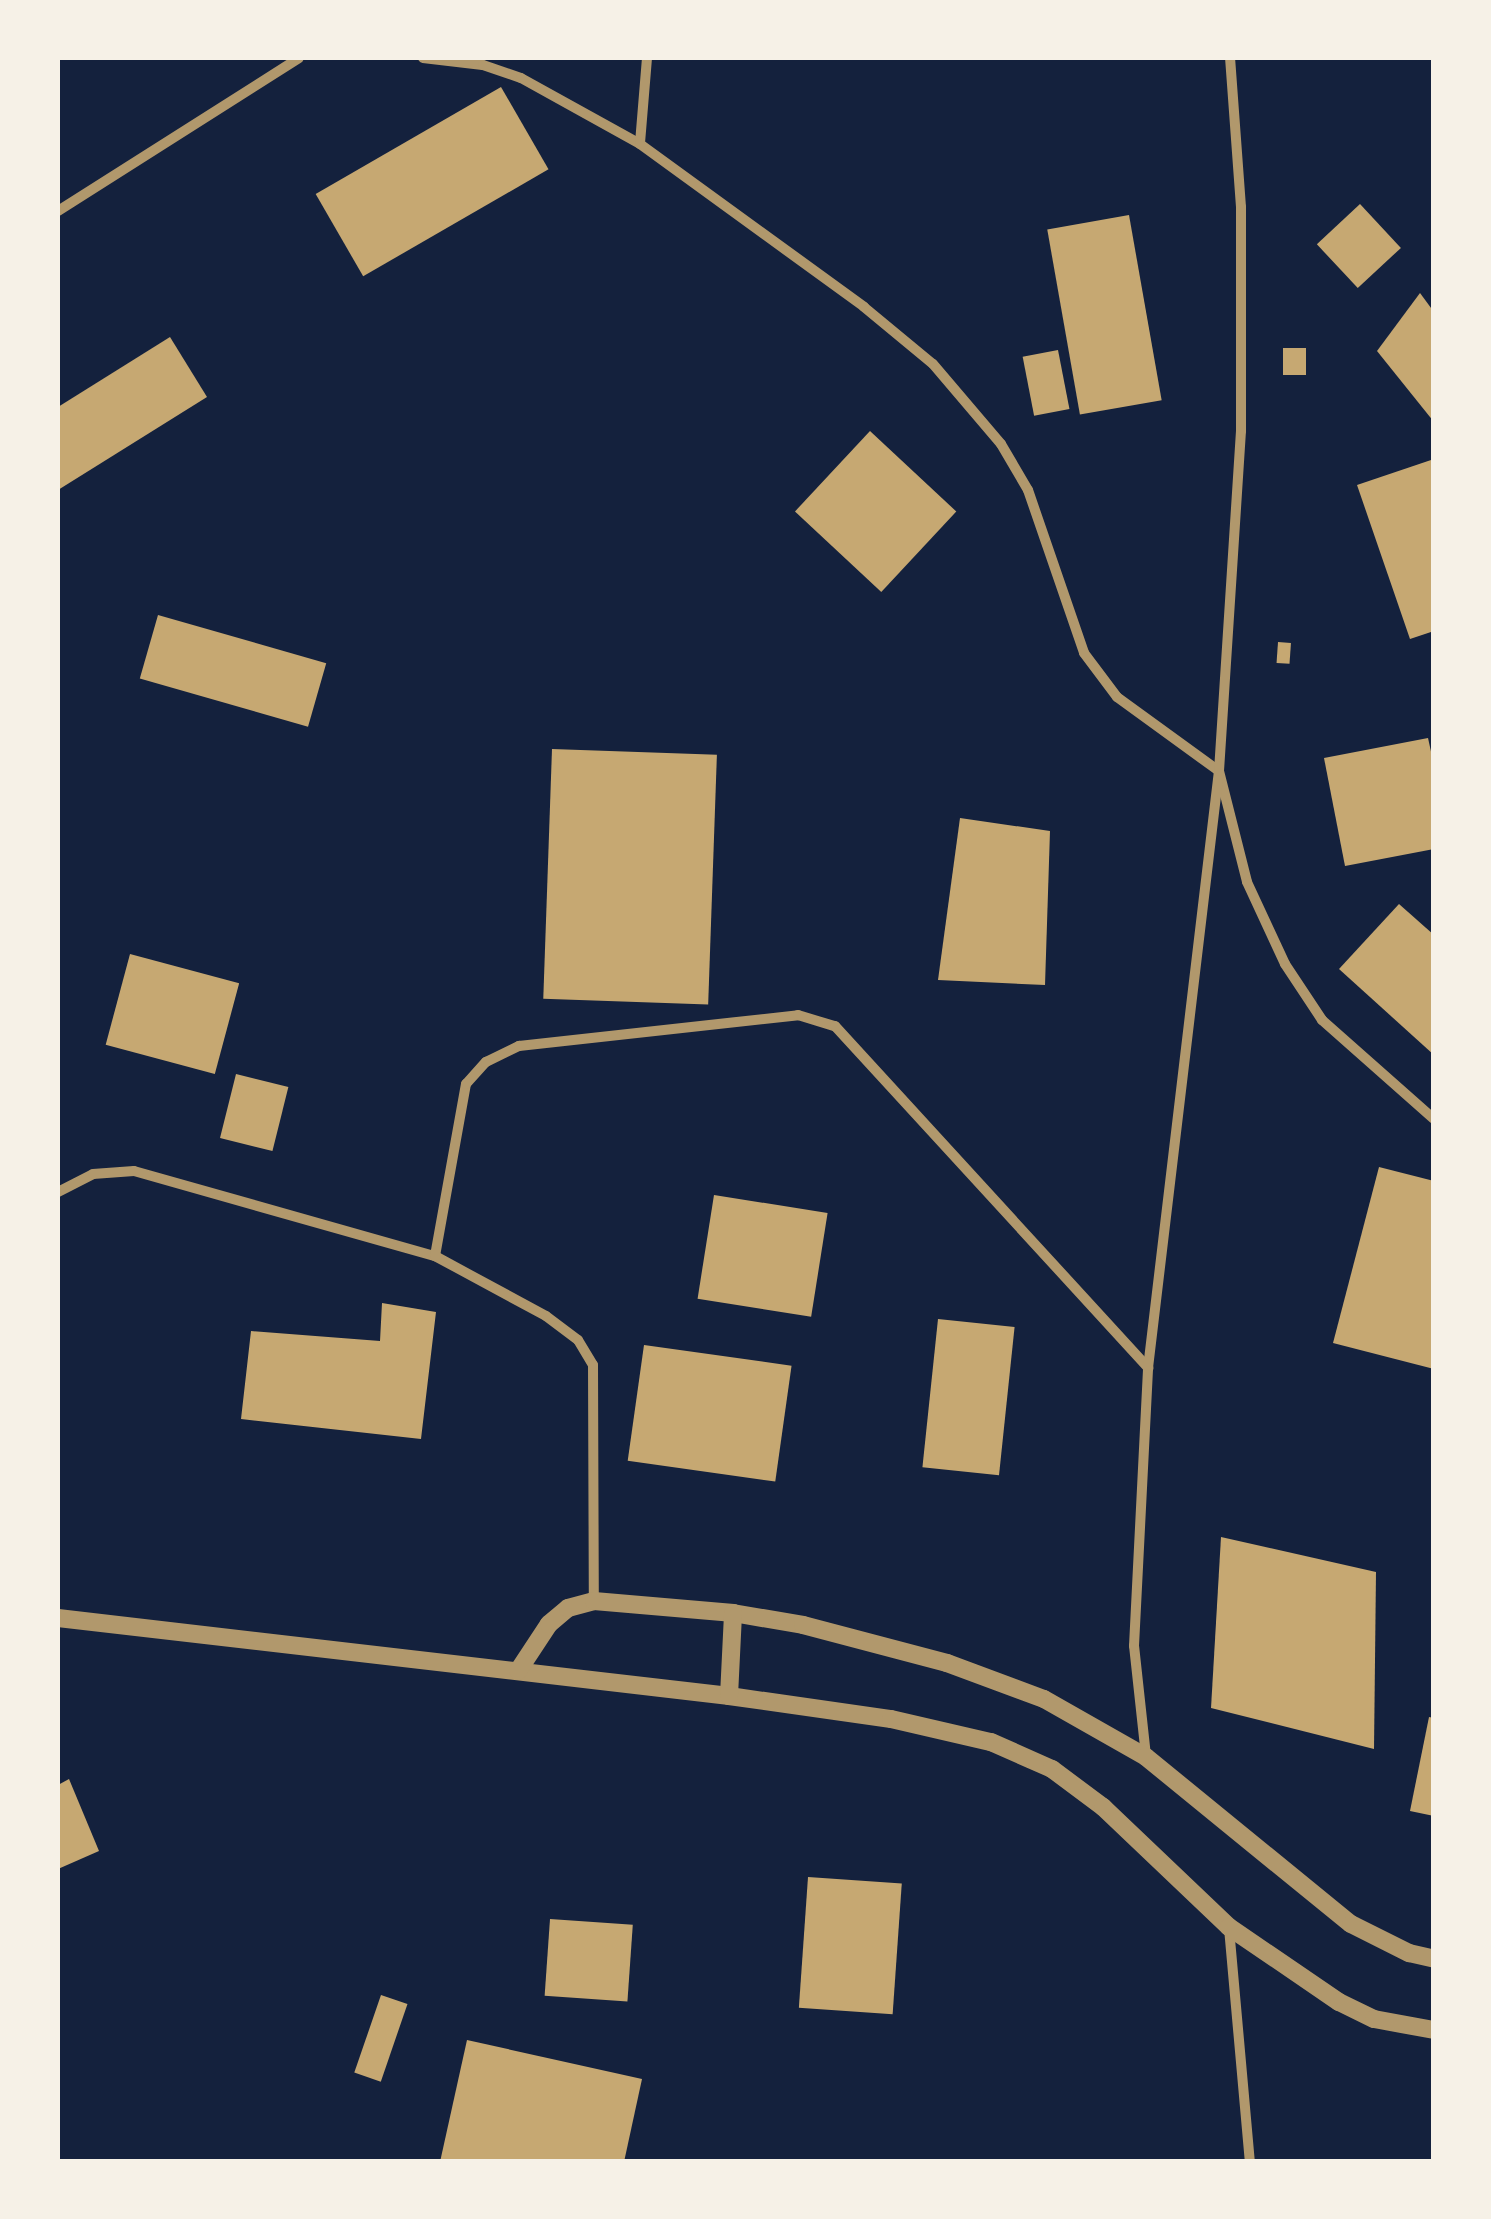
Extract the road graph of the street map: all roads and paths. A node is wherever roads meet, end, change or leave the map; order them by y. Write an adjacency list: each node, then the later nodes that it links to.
1 (299, 58): 6 (street)
2 (423, 58): 5 (street)
3 (647, 58): 5 (street)
4 (1230, 58): 7 (street)
5 (640, 144): 7 (street)
6 (58, 211)
7 (1219, 772): 8 (street); 11 (street)
8 (1434, 1119)
9 (58, 1192): 10 (street)
10 (436, 1256): 11 (street); 12 (street)
11 (1148, 1368): 17 (street)
12 (594, 1601): 13 (street); 15 (street)
13 (733, 1612): 16 (street); 17 (street)
14 (58, 1618): 15 (street)
15 (518, 1671): 16 (street)
16 (728, 1696): 18 (street)
17 (1146, 1757): 19 (street)
18 (1229, 1927): 20 (street); 21 (street)
19 (1434, 1959)
20 (1434, 2030)
21 (1250, 2162)

